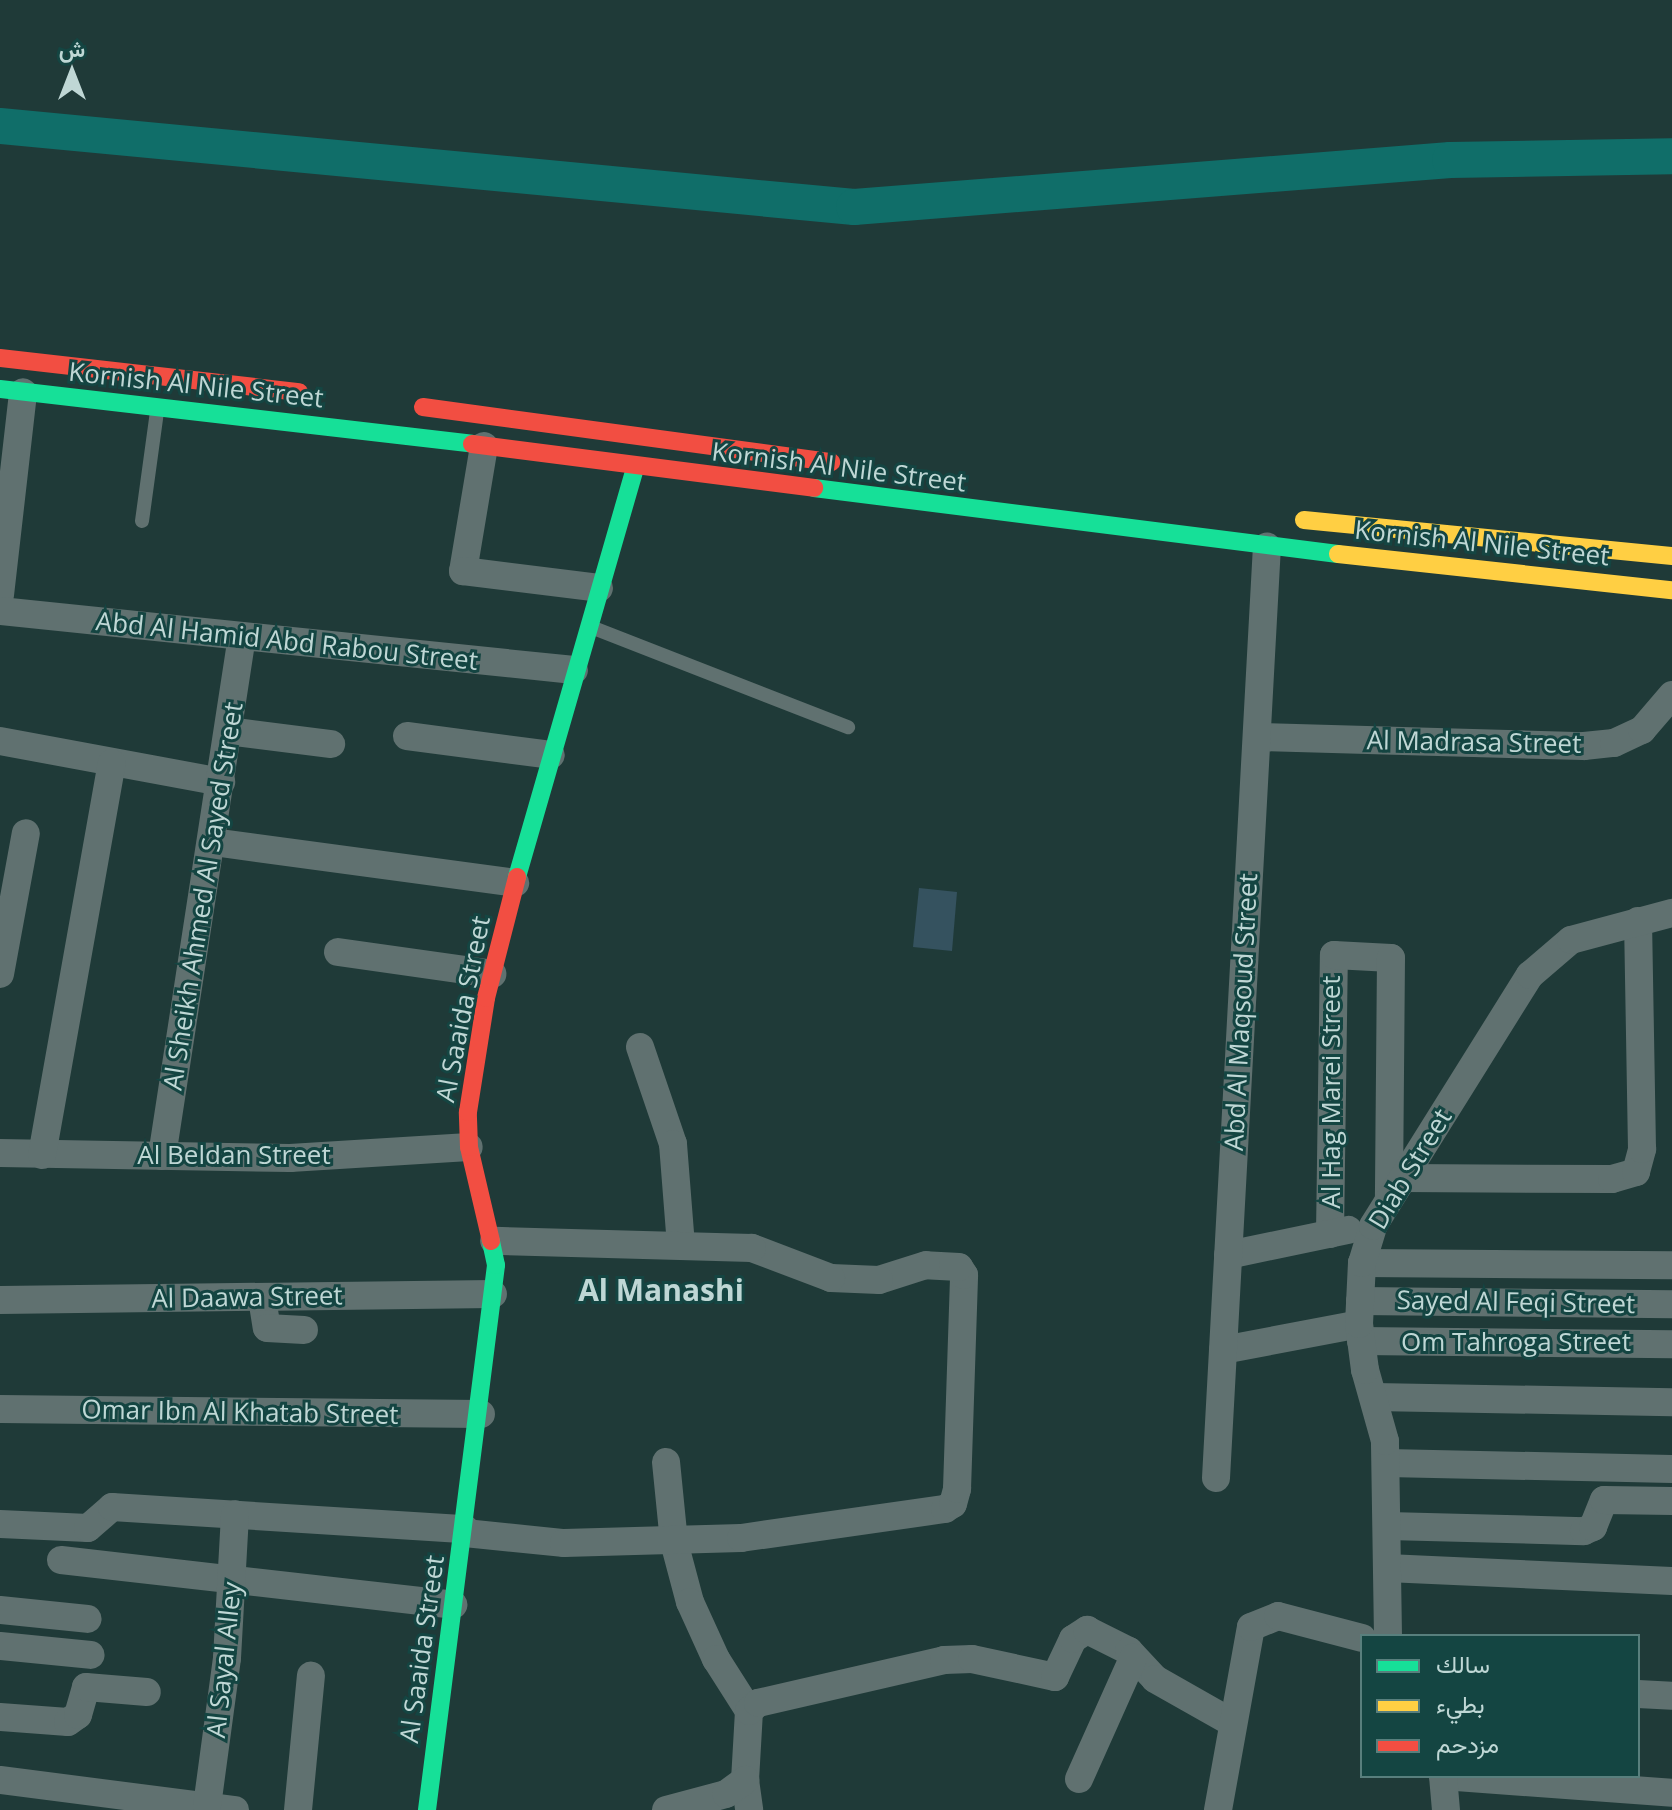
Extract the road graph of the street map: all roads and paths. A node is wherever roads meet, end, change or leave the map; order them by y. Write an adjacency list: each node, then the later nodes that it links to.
1 (0, 358): 3 (main road, Kornish Al Nile Street)
2 (12, 390): 5 (main road, Kornish Al Nile Street); 17 (street)
3 (313, 394)
4 (407, 405): 7 (main road, Kornish Al Nile Street)
5 (157, 407): 6 (main road, Kornish Al Nile Street); 12 (lane)
6 (484, 446): 9 (main road, Kornish Al Nile Street); 15 (street)
7 (723, 447): 8 (main road, Kornish Al Nile Street); 10 (main road)
8 (845, 463)
9 (635, 467): 10 (main road, Kornish Al Nile Street); 15 (main road, Al Saaida Street)
10 (719, 478): 13 (main road, Kornish Al Nile Street)
11 (1286, 518): 14 (main road, Kornish Al Nile Street)
12 (142, 521)
13 (1267, 546): 16 (main road, Kornish Al Nile Street); 26 (street, Abd Al Maqsoud Street)
14 (1672, 556)
15 (599, 588): 19 (main road, Al Saaida Street)
16 (1672, 590)
17 (0, 595)
18 (0, 611): 20 (street, Abd Al Hamid Abd Rabou Street)
19 (588, 625): 21 (main road, Al Saaida Street); 23 (lane)
20 (242, 636): 21 (street, Abd Al Hamid Abd Rabou Street); 24 (street, Al Sheikh Ahmed Al Sayed Street)
21 (574, 670): 29 (main road, Al Saaida Street)
22 (1672, 695): 26 (street, Al Madrasa Street)
23 (848, 727)
24 (228, 731): 28 (street); 31 (street, Al Sheikh Ahmed Al Sayed Street)
25 (407, 736): 29 (street)
26 (1257, 737): 50 (street, Abd Al Maqsoud Street)
27 (0, 741): 30 (street)
28 (331, 744)
29 (551, 755): 34 (main road, Al Saaida Street)
30 (112, 763): 31 (street); 43 (street)
31 (221, 782): 33 (street, Al Sheikh Ahmed Al Sayed Street)
32 (26, 833): 38 (street)
33 (213, 842): 34 (street); 44 (street, Al Sheikh Ahmed Al Sayed Street)
34 (515, 883): 39 (main road, Al Saaida Street)
35 (1672, 913): 36 (street, Diab Street)
36 (1638, 921): 45 (street, Diab Street); 45 (street)
37 (338, 952): 39 (street)
38 (0, 974)
39 (492, 974): 41 (main road, Al Saaida Street)
40 (640, 1047): 49 (street)
41 (469, 1147): 44 (street, Al Beldan Street); 48 (main road, Al Saaida Street)
42 (0, 1153): 43 (street, Al Beldan Street)
43 (42, 1155): 44 (street, Al Beldan Street)
44 (162, 1156)
45 (1396, 1189): 46 (street, Diab Street); 47 (street, Al Hag Marei Street)
46 (1373, 1226): 47 (street); 51 (street, Diab Street)
47 (1330, 1234): 50 (street)
48 (494, 1241): 49 (street); 53 (main road, Al Saaida Street)
49 (681, 1245): 74 (street)
50 (1228, 1255): 60 (street, Abd Al Maqsoud Street)
51 (1362, 1263): 52 (street); 57 (street, Diab Street)
52 (1672, 1265)
53 (493, 1294): 54 (street, Al Daawa Street); 64 (main road, Al Saaida Street)
54 (262, 1298): 55 (street, Al Daawa Street); 58 (street)
55 (0, 1300)
56 (1672, 1304): 57 (street, Sayed Al Feqi Street)
57 (1360, 1322): 59 (street, Om Tahroga Street); 60 (street); 61 (street, Diab Street)
58 (304, 1330)
59 (1672, 1344)
60 (1223, 1350): 68 (street, Abd Al Maqsoud Street)
61 (1374, 1397): 62 (street); 66 (street, Diab Street)
62 (1672, 1402)
63 (0, 1409): 64 (street, Omar Ibn Al Khatab Street)
64 (481, 1414): 73 (main road, Al Saaida Street)
65 (666, 1462): 74 (street)
66 (1387, 1463): 67 (street); 72 (street, Diab Street)
67 (1672, 1469)
68 (1216, 1478)
69 (1672, 1501): 72 (street)
70 (235, 1514): 71 (street); 73 (street); 77 (street, Al Sayal Alley)
71 (0, 1524)
72 (1388, 1526): 76 (street, Diab Street)
73 (465, 1531): 74 (street); 79 (main road, Al Saaida Street)
74 (674, 1542): 91 (street)
75 (61, 1560): 77 (street)
76 (1387, 1568): 78 (street); 82 (street, Diab Street)
77 (233, 1580): 79 (street); 100 (street, Al Sayal Alley)
78 (1672, 1581)
79 (453, 1605): 102 (main road, Al Saaida Street)
80 (0, 1610): 81 (street)
81 (88, 1619)
82 (1388, 1634)
83 (1360, 1637): 93 (street)
84 (0, 1646): 85 (street)
85 (91, 1655)
86 (1133, 1658): 91 (street); 93 (street); 96 (street)
87 (311, 1676): 101 (street)
88 (147, 1692): 92 (street)
89 (1640, 1694): 90 (street)
90 (1672, 1696)
91 (749, 1711): 98 (street)
92 (0, 1717)
93 (1231, 1722): 105 (street)
94 (1443, 1778): 106 (street)
95 (1470, 1778): 99 (street)
96 (1079, 1779)
97 (0, 1780): 100 (street)
98 (745, 1780): 103 (street); 104 (street)
99 (1672, 1793)
100 (221, 1808)
101 (298, 1810)
102 (427, 1810)
103 (666, 1810)
104 (749, 1810)
105 (1218, 1810)
106 (1446, 1810)

